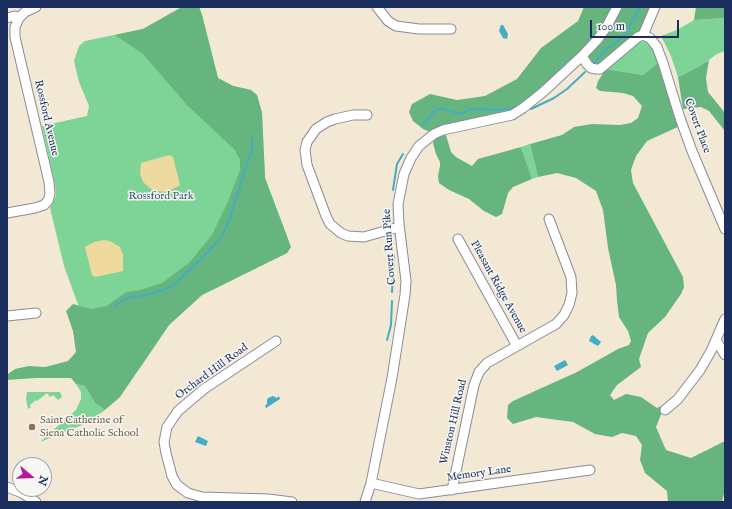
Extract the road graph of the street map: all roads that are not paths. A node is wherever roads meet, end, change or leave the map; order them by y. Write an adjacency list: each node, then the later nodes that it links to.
1 (36, 7): 6 (street)
2 (377, 7): 7 (street)
3 (617, 7): 9 (street, Covert Run Pike)
4 (655, 7): 8 (street)
5 (7, 18): 6 (street)
6 (19, 18): 11 (street, Rossford Avenue)
7 (451, 29)
8 (643, 36): 9 (street); 14 (street, Covert Place)
9 (582, 56): 13 (street, Covert Run Pike)
10 (367, 116): 13 (street)
11 (7, 213)
12 (548, 219): 21 (street, Winston Hill Road)
13 (399, 227): 25 (street, Covert Run Pike)
14 (725, 229)
15 (458, 239): 21 (street, Pleasant Ridge Avenue)
16 (36, 313): 17 (street)
17 (7, 316)
18 (725, 319): 19 (street)
19 (716, 340): 22 (street); 23 (street)
20 (276, 341): 28 (street, Orchard Hill Road)
21 (517, 346): 27 (street, Winston Hill Road)
22 (725, 355)
23 (665, 410)
24 (590, 470): 27 (street, Memory Lane)
25 (371, 483): 27 (street, Memory Lane); 31 (street, Covert Run Pike)
26 (7, 488): 29 (street)
27 (452, 490)
28 (230, 500): 30 (street, Orchard Hill Road)
29 (36, 502)
30 (292, 502)
31 (365, 502)

